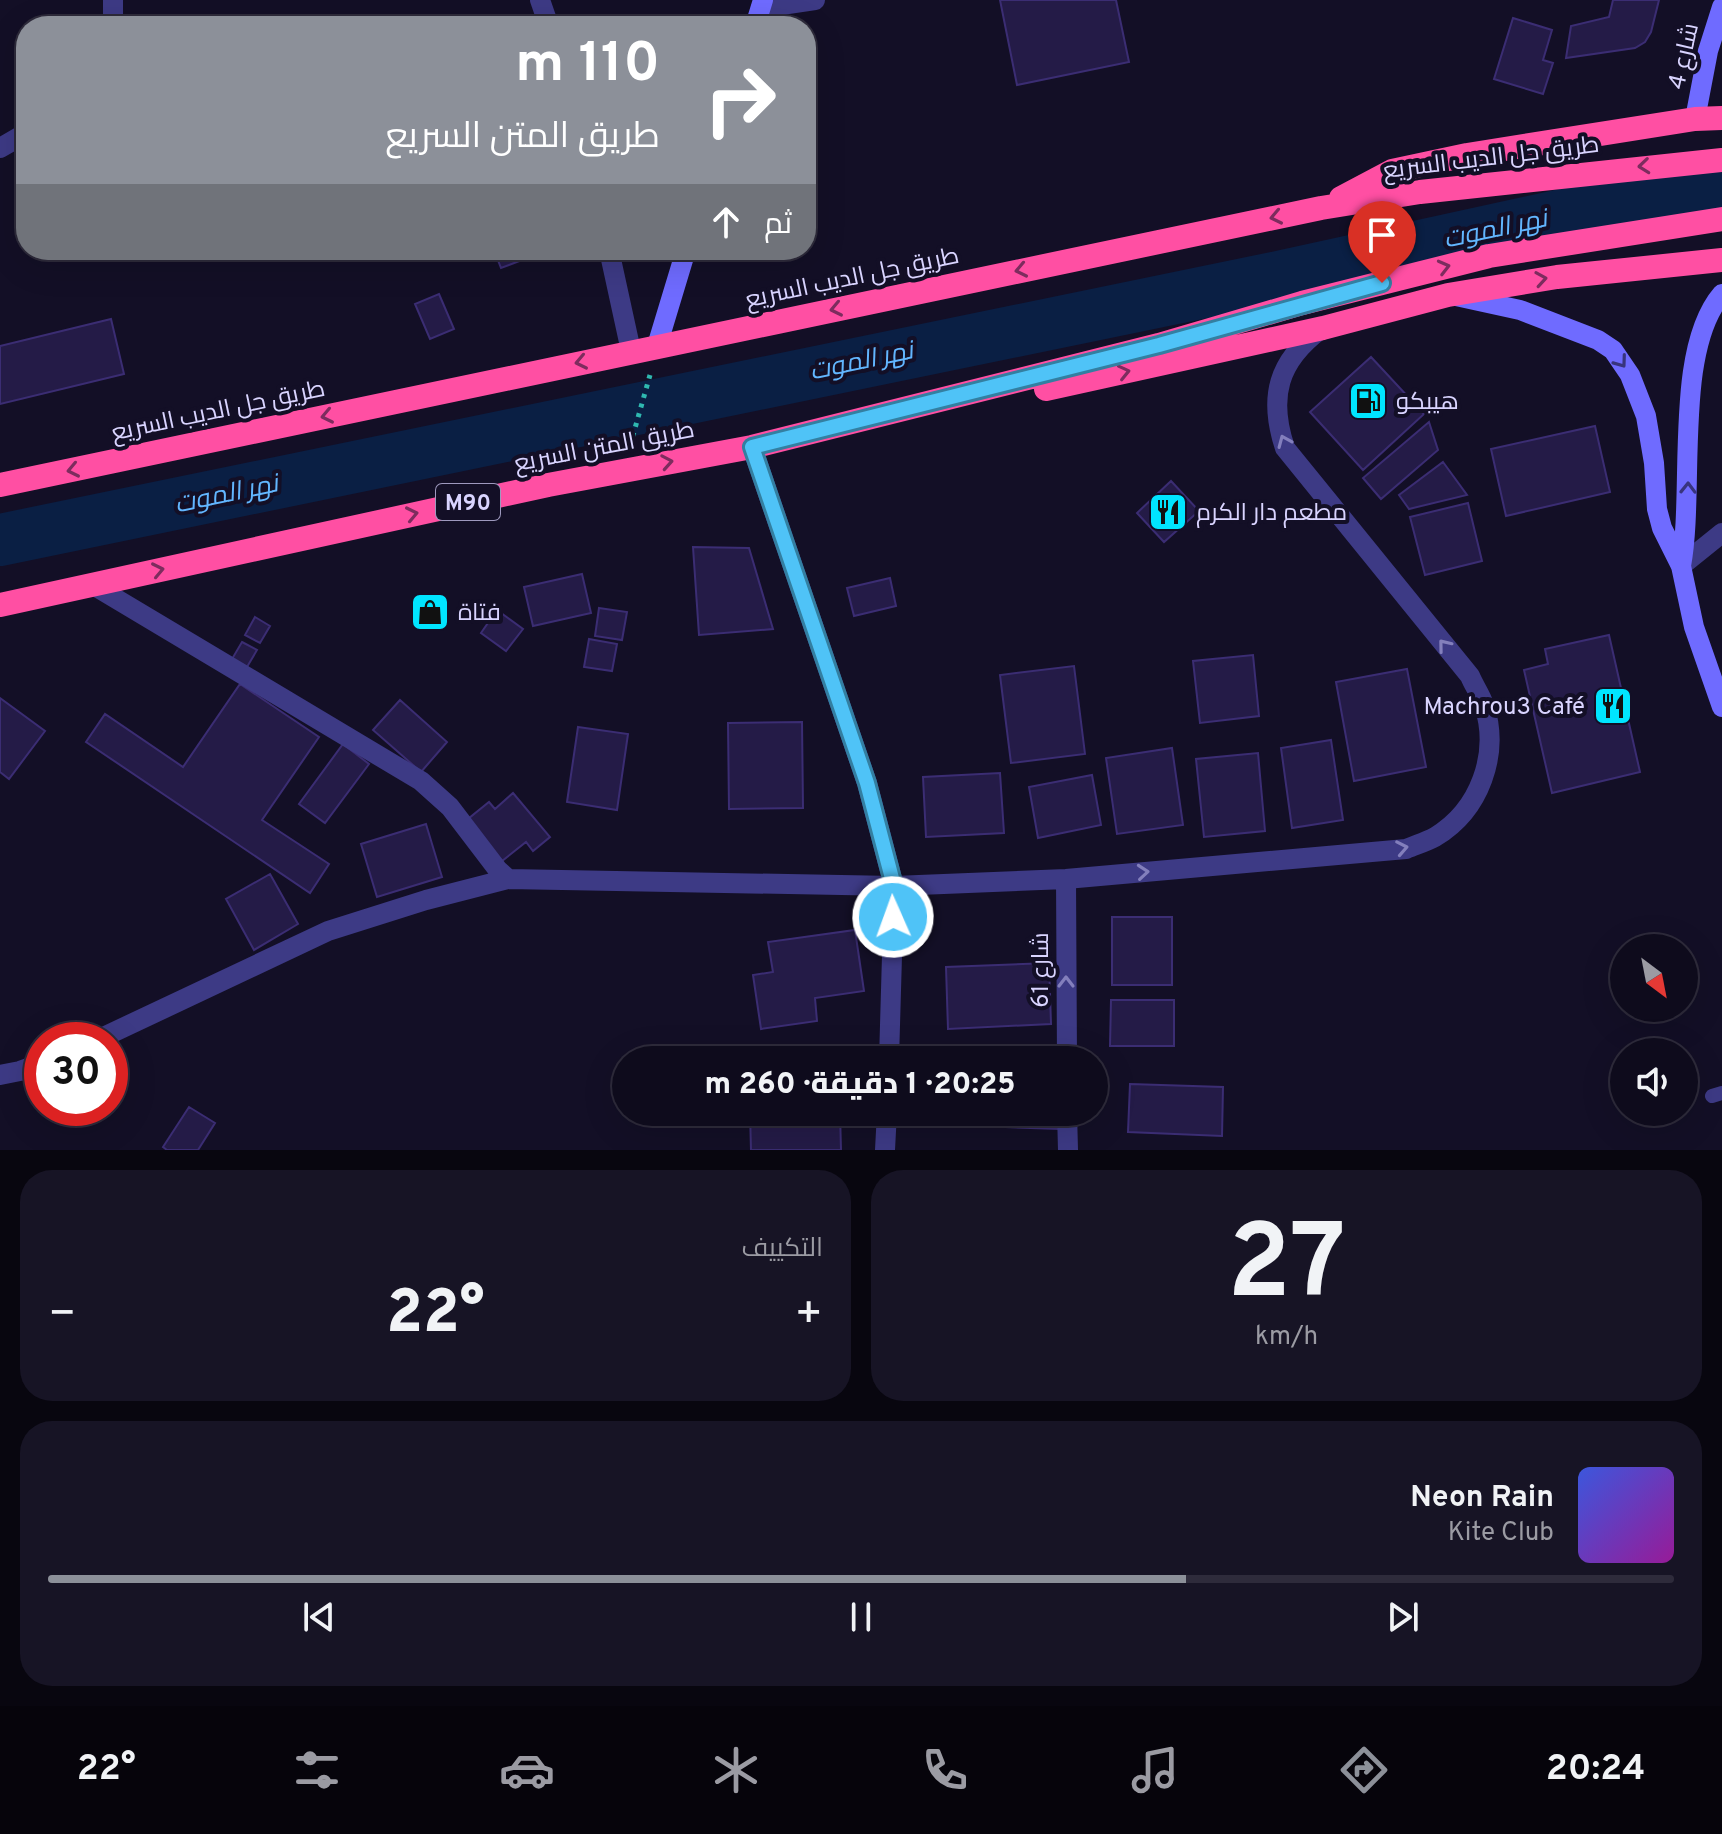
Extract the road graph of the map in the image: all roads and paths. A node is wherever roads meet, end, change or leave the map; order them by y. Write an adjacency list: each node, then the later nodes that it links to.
1 (815, 0): 3 (street)
2 (1722, 7): 5 (street, شارع 4)
3 (760, 11)
4 (1722, 118): 5 (highway)
5 (1695, 119): 7 (highway)
6 (1722, 160): 7 (highway, طريق جل الديب السريع, one-way to 7)
7 (1321, 208): 15 (highway, طريق جل الديب السريع, one-way to 15)
8 (1722, 219): 18 (highway, M90, one-way to 8)
9 (611, 260): 16 (street)
10 (683, 260): 15 (street)
11 (1722, 260): 13 (highway, one-way to 11)
12 (1722, 294): 23 (street, one-way to 12)
13 (1448, 295): 14 (highway); 23 (street, one-way to 23)
14 (1323, 328): 18 (highway, one-way to 14); 28 (street, one-way to 14)
15 (657, 346): 16 (highway, طريق جل الديب السريع)
16 (631, 351): 21 (highway, طريق جل الديب السريع, one-way to 21)
17 (650, 374): 19 (path)
18 (936, 401): 20 (highway, طريق المتن السريع / M90)
19 (635, 431)
20 (752, 447): 24 (highway, طريق المتن السريع / M90, one-way to 20); 29 (street)
21 (0, 485)
22 (1722, 533): 23 (street)
23 (1681, 566): 26 (street)
24 (93, 585): 25 (highway, طريق المتن السريع / M90); 27 (street)
25 (0, 605)
26 (1722, 707)
27 (508, 879): 29 (street); 30 (street)
28 (1066, 879): 29 (street); 32 (street, شارع 61, one-way to 28)
29 (894, 886): 31 (street)
30 (128, 1025)
31 (889, 1046)
32 (1067, 1046)
33 (24, 1070): 34 (street)
34 (0, 1075)
35 (886, 1126): 37 (street)
36 (1067, 1126): 38 (street)
37 (885, 1150)
38 (1068, 1150)

